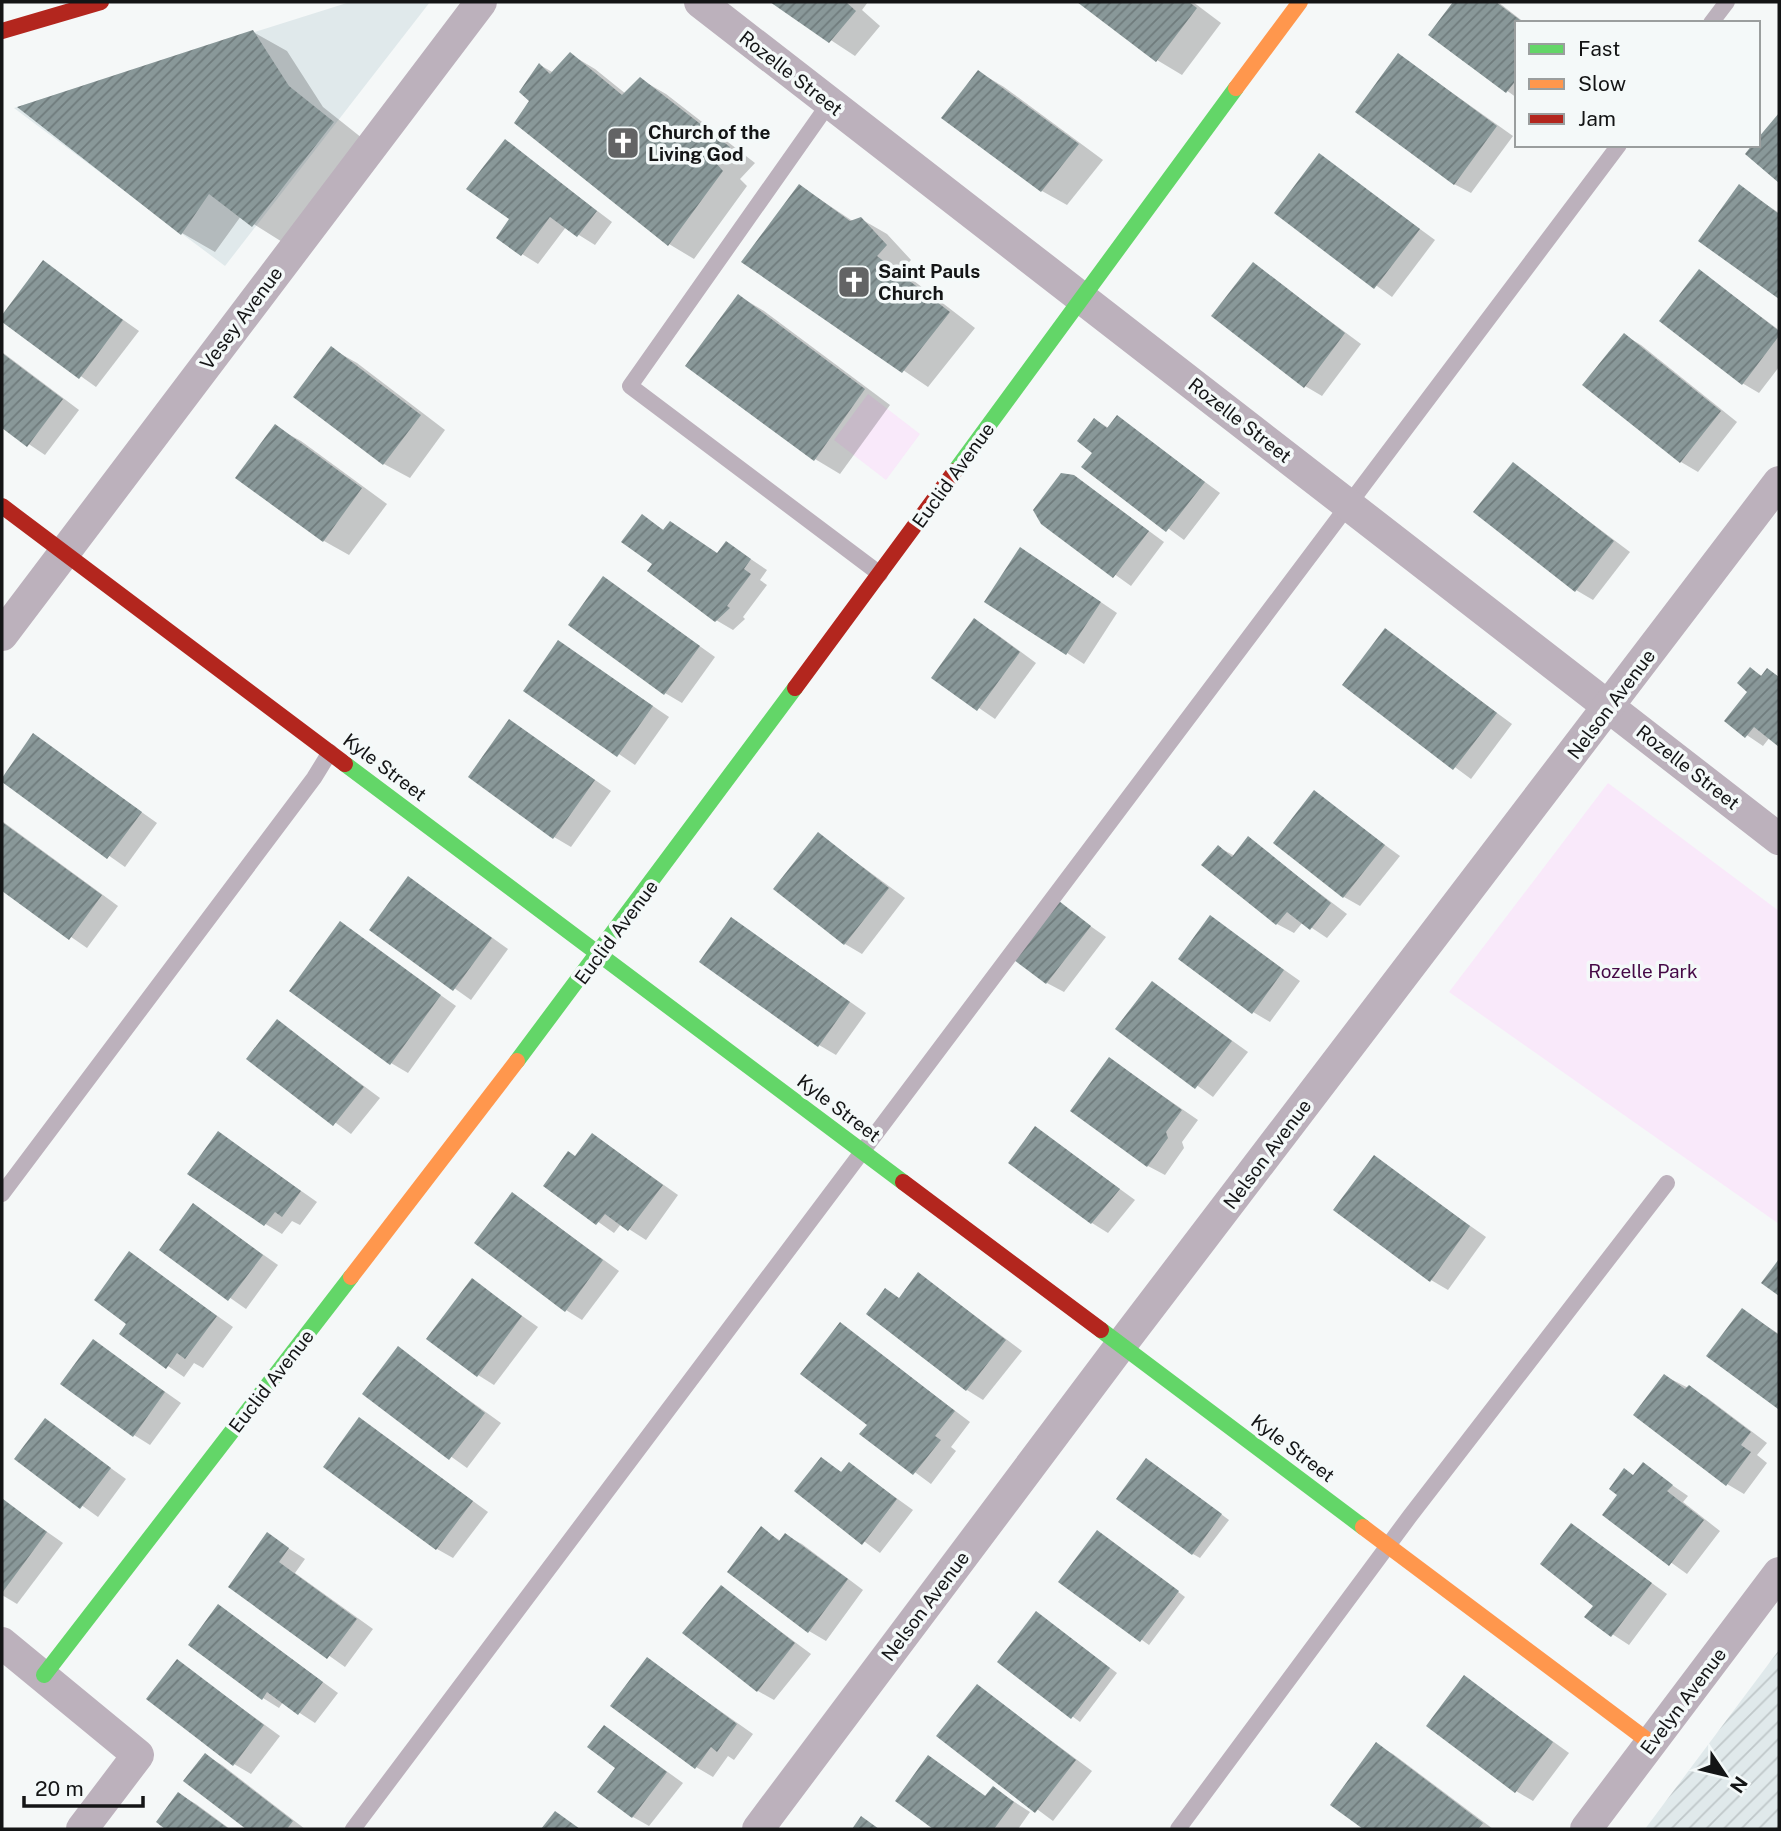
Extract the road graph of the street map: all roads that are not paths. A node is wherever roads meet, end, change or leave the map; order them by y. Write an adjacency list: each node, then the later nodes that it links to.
1 (100, 2): 7 (street)
2 (481, 2): 14 (street, Vesey Avenue)
3 (699, 2): 8 (street, Rozelle Street)
4 (1300, 2): 10 (street, Euclid Avenue)
5 (1727, 2): 6 (lane)
6 (1713, 21)
7 (2, 31)
8 (830, 103): 10 (street, Rozelle Street); 15 (lane)
9 (1618, 147): 12 (lane)
10 (1083, 299): 12 (street, Rozelle Street); 15 (street, Euclid Avenue)
11 (1779, 481): 17 (street, Nelson Avenue)
12 (1349, 505): 17 (street, Rozelle Street); 21 (lane)
13 (2, 506): 14 (street, Kyle Street)
14 (64, 552): 16 (street, Vesey Avenue); 18 (street, Kyle Street)
15 (880, 574): 20 (street, Euclid Avenue)
16 (2, 635)
17 (1609, 707): 19 (street, Rozelle Street); 24 (street, Nelson Avenue)
18 (330, 752): 20 (street, Kyle Street); 23 (lane)
19 (1779, 839)
20 (600, 954): 21 (street, Kyle Street); 28 (street, Euclid Avenue)
21 (860, 1150): 24 (street, Kyle Street); 31 (lane)
22 (1667, 1183): 25 (lane)
23 (2, 1194)
24 (1121, 1345): 25 (street, Kyle Street); 32 (street, Nelson Avenue)
25 (1390, 1546): 29 (street, Kyle Street); 33 (lane)
26 (1779, 1573): 29 (street, Evelyn Avenue)
27 (2, 1643): 28 (street)
28 (44, 1675): 30 (street)
29 (1651, 1743): 34 (street, Evelyn Avenue)
30 (82, 1829)
31 (353, 1829)
32 (758, 1829)
33 (1178, 1829)
34 (1586, 1829)

